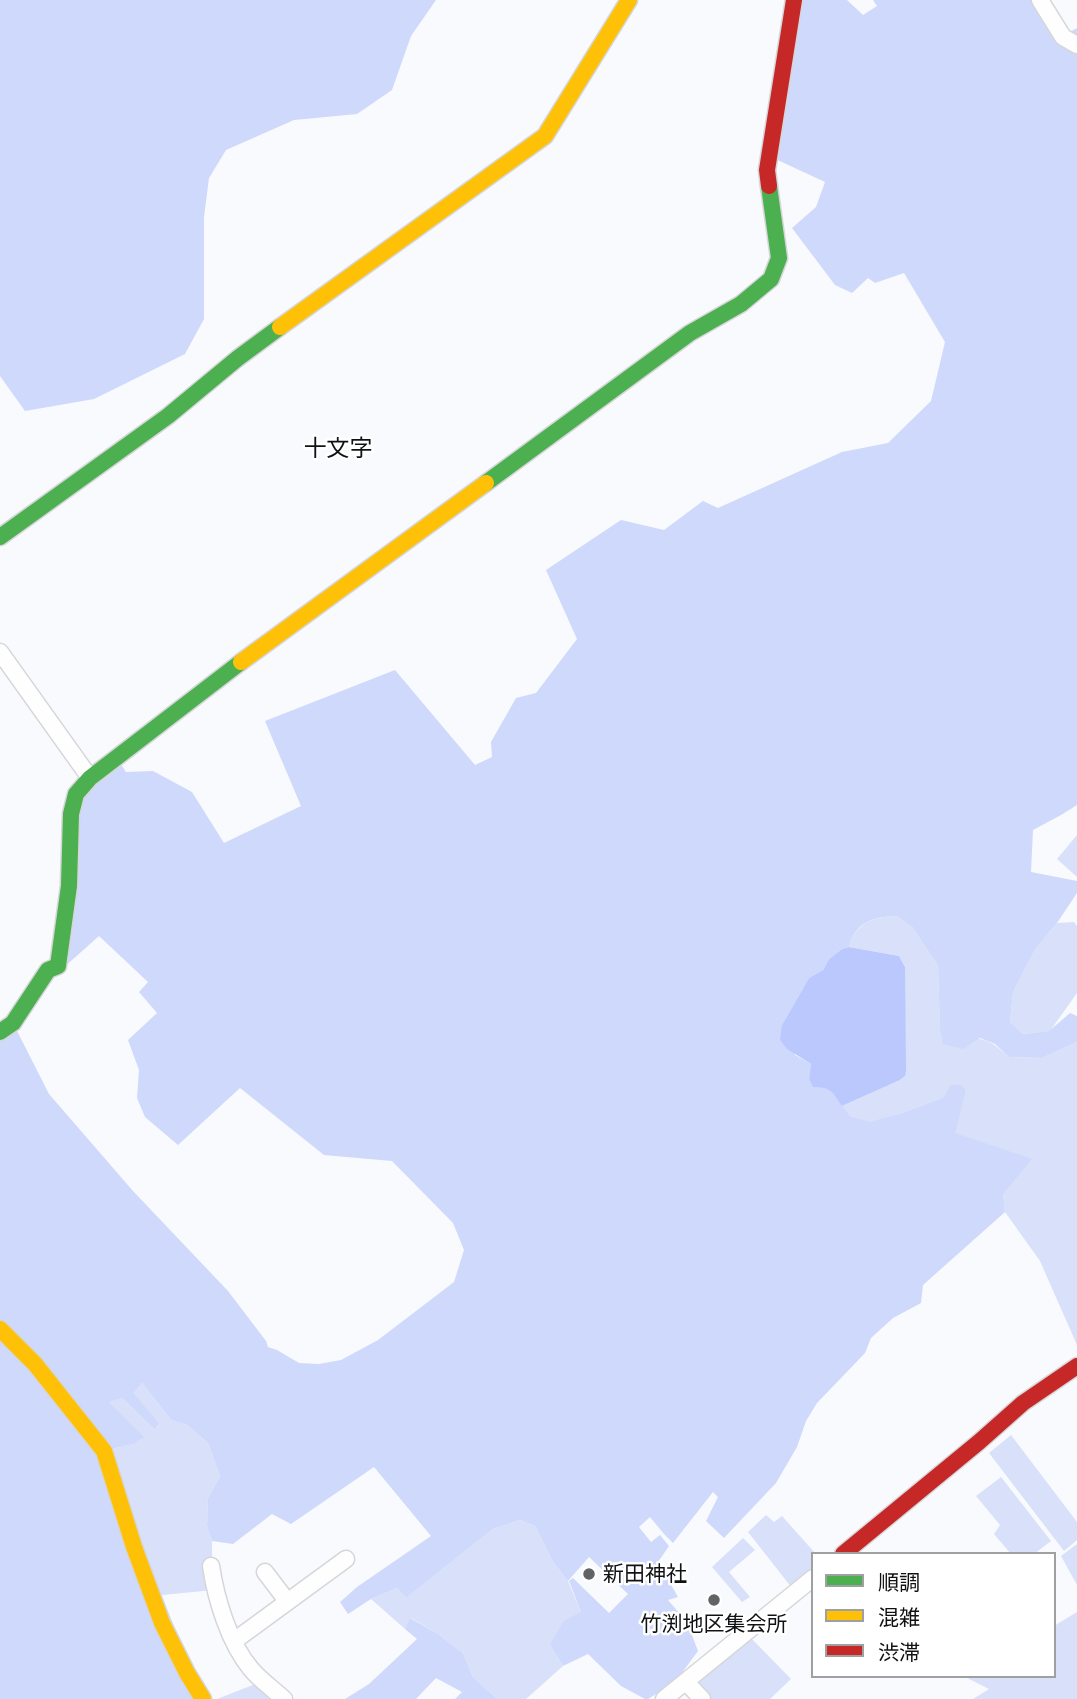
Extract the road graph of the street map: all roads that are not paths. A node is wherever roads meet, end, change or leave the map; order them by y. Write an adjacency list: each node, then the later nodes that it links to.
1 (629, 0): 5 (street)
2 (794, 0): 7 (street)
3 (1040, 0): 4 (street)
4 (1077, 45)
5 (0, 537)
6 (0, 652): 7 (street)
7 (90, 778): 8 (street)
8 (0, 1031)
9 (0, 1329): 19 (street)
10 (1077, 1366): 11 (street)
11 (845, 1552)
12 (346, 1559): 16 (street)
13 (211, 1566): 17 (street)
14 (265, 1572): 16 (street)
15 (811, 1580): 18 (street)
16 (287, 1601): 17 (street)
17 (233, 1641): 20 (street)
18 (686, 1682): 21 (street); 22 (street)
19 (203, 1699)
20 (284, 1699)
21 (664, 1699)
22 (702, 1699)

